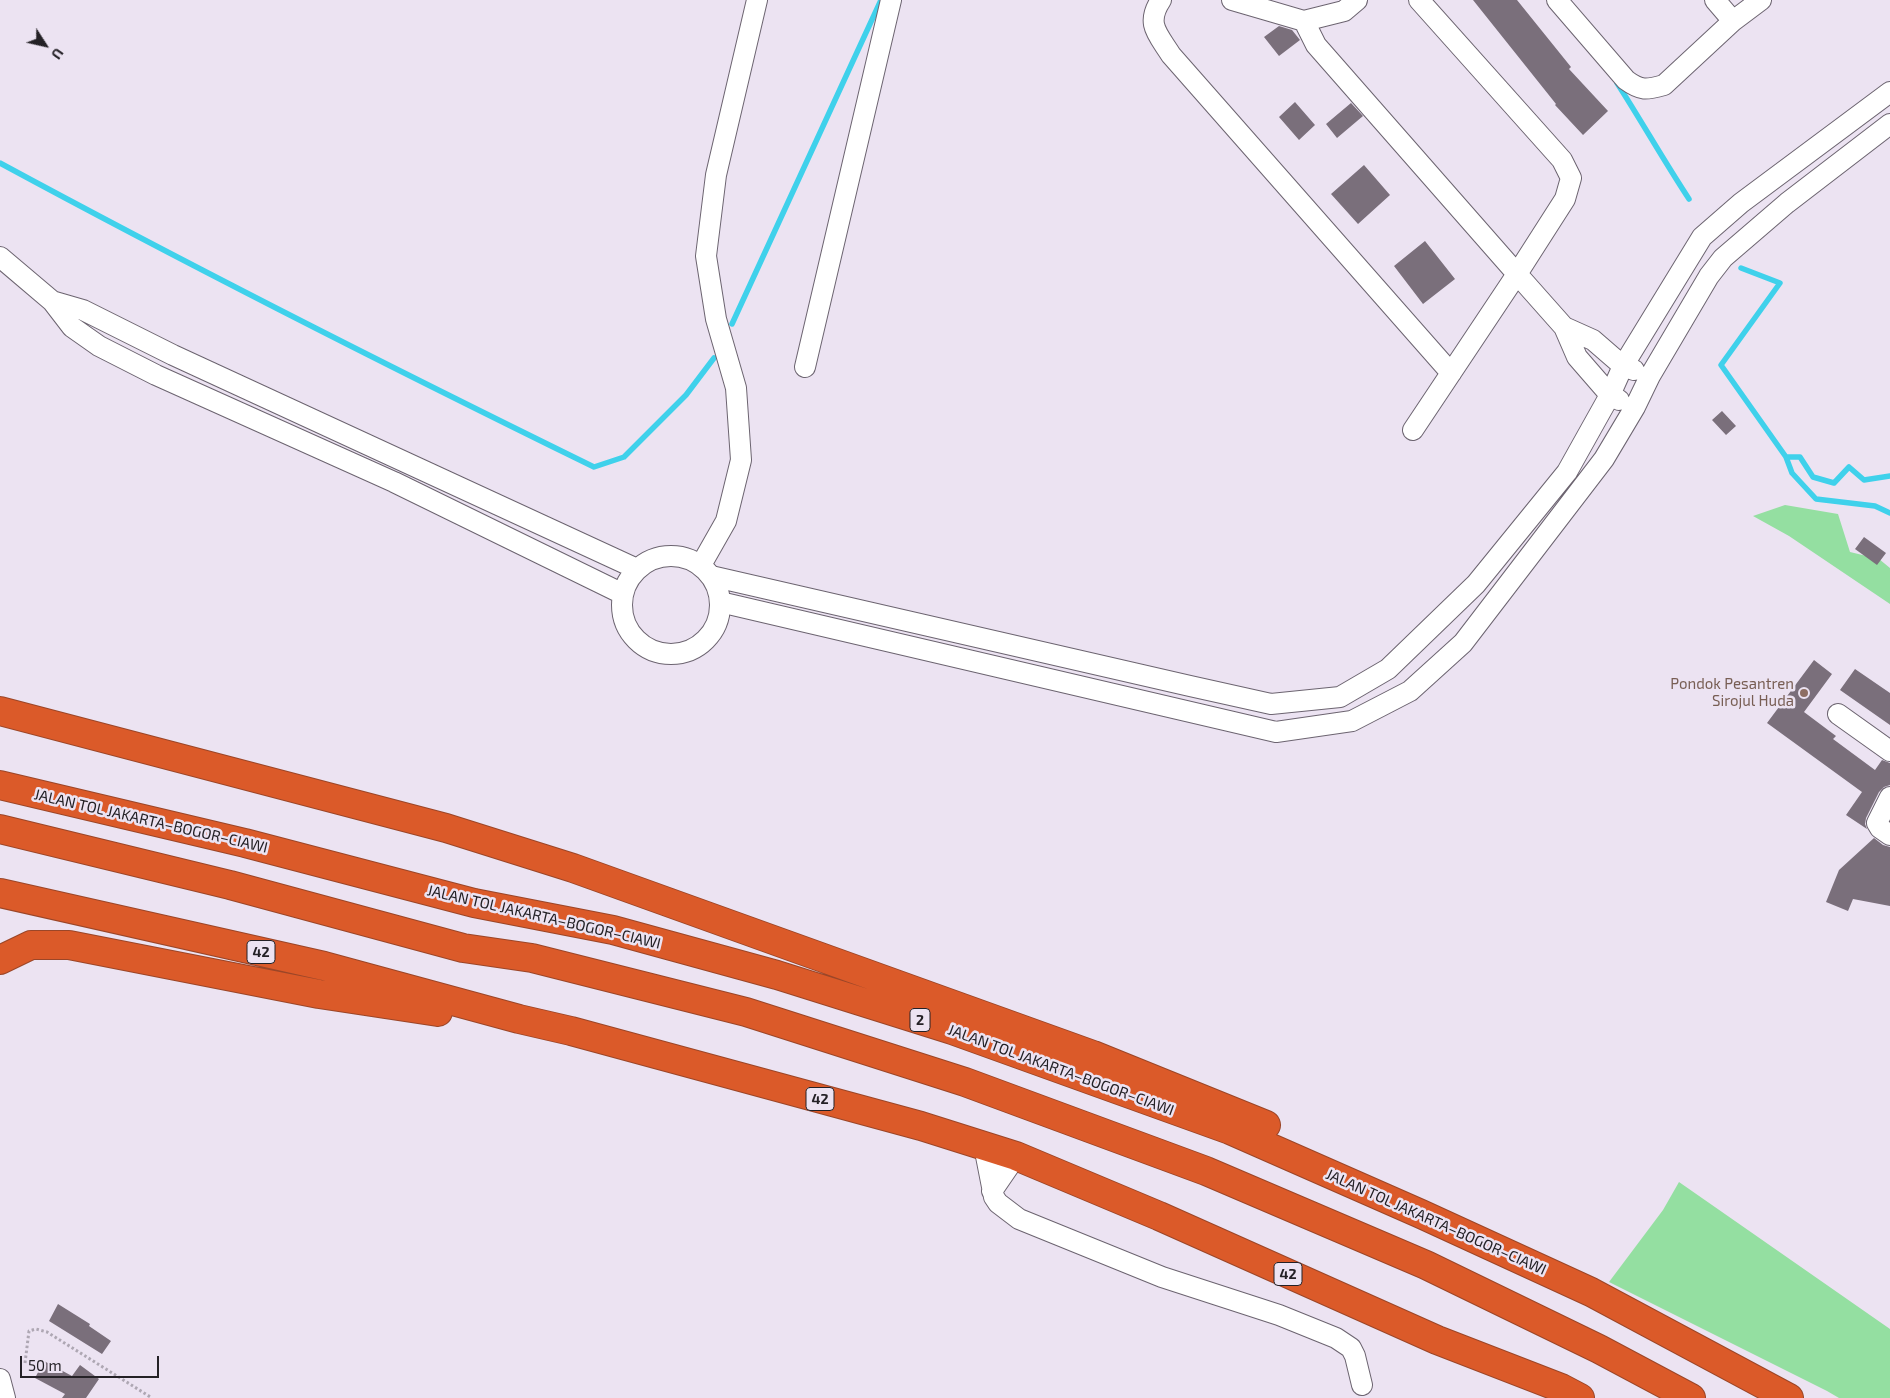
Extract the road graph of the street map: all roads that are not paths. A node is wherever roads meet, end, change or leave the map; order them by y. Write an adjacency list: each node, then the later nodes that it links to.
1 (757, 0): 28 (street)
2 (891, 0): 21 (street)
3 (1161, 0): 22 (street)
4 (1232, 0): 10 (street)
5 (1357, 0): 10 (street)
6 (1419, 0): 16 (street)
7 (1557, 0): 11 (street)
8 (1715, 0): 11 (street)
9 (1761, 0): 11 (street)
10 (1304, 21): 16 (street)
11 (1733, 21)
12 (1890, 92): 15 (street)
13 (1890, 124): 17 (street)
14 (0, 258): 18 (street)
15 (1686, 261): 17 (street); 20 (street)
16 (1517, 274): 19 (street); 22 (street)
17 (1709, 276): 23 (street)
18 (52, 301): 27 (street); 29 (street)
19 (1564, 327): 20 (street); 24 (street)
20 (1623, 366): 23 (street); 24 (street)
21 (805, 367)
22 (1451, 373): 26 (street)
23 (1650, 376): 25 (street)
24 (1610, 395): 25 (street); 31 (street)
25 (1635, 407): 33 (street)
26 (1413, 430)
27 (637, 570): 28 (street); 29 (street)
28 (706, 571): 30 (street); 31 (street)
29 (623, 594): 30 (street)
30 (720, 602): 33 (street)
31 (1190, 686): 33 (street)
32 (0, 711): 46 (highway)
33 (1184, 711)
34 (1838, 714): 35 (street)
35 (1890, 751)
36 (0, 785): 46 (highway, JALAN TOL JAKARTA–BOGOR–CIAWI / 2)
37 (1890, 797): 39 (street)
38 (0, 829): 51 (highway)
39 (1890, 835)
40 (0, 894): 42 (highway, 42)
41 (0, 960): 42 (highway, 42)
42 (519, 1018): 43 (highway, 42)
43 (984, 1146): 44 (highway, 42); 45 (street)
44 (1016, 1156): 45 (street); 50 (highway, 42)
45 (992, 1191): 48 (street)
46 (1591, 1292): 52 (highway, JALAN TOL JAKARTA–BOGOR–CIAWI / 2)
47 (0, 1379): 49 (street)
48 (1362, 1385)
49 (4, 1398)
50 (1580, 1398)
51 (1691, 1398)
52 (1790, 1398)

